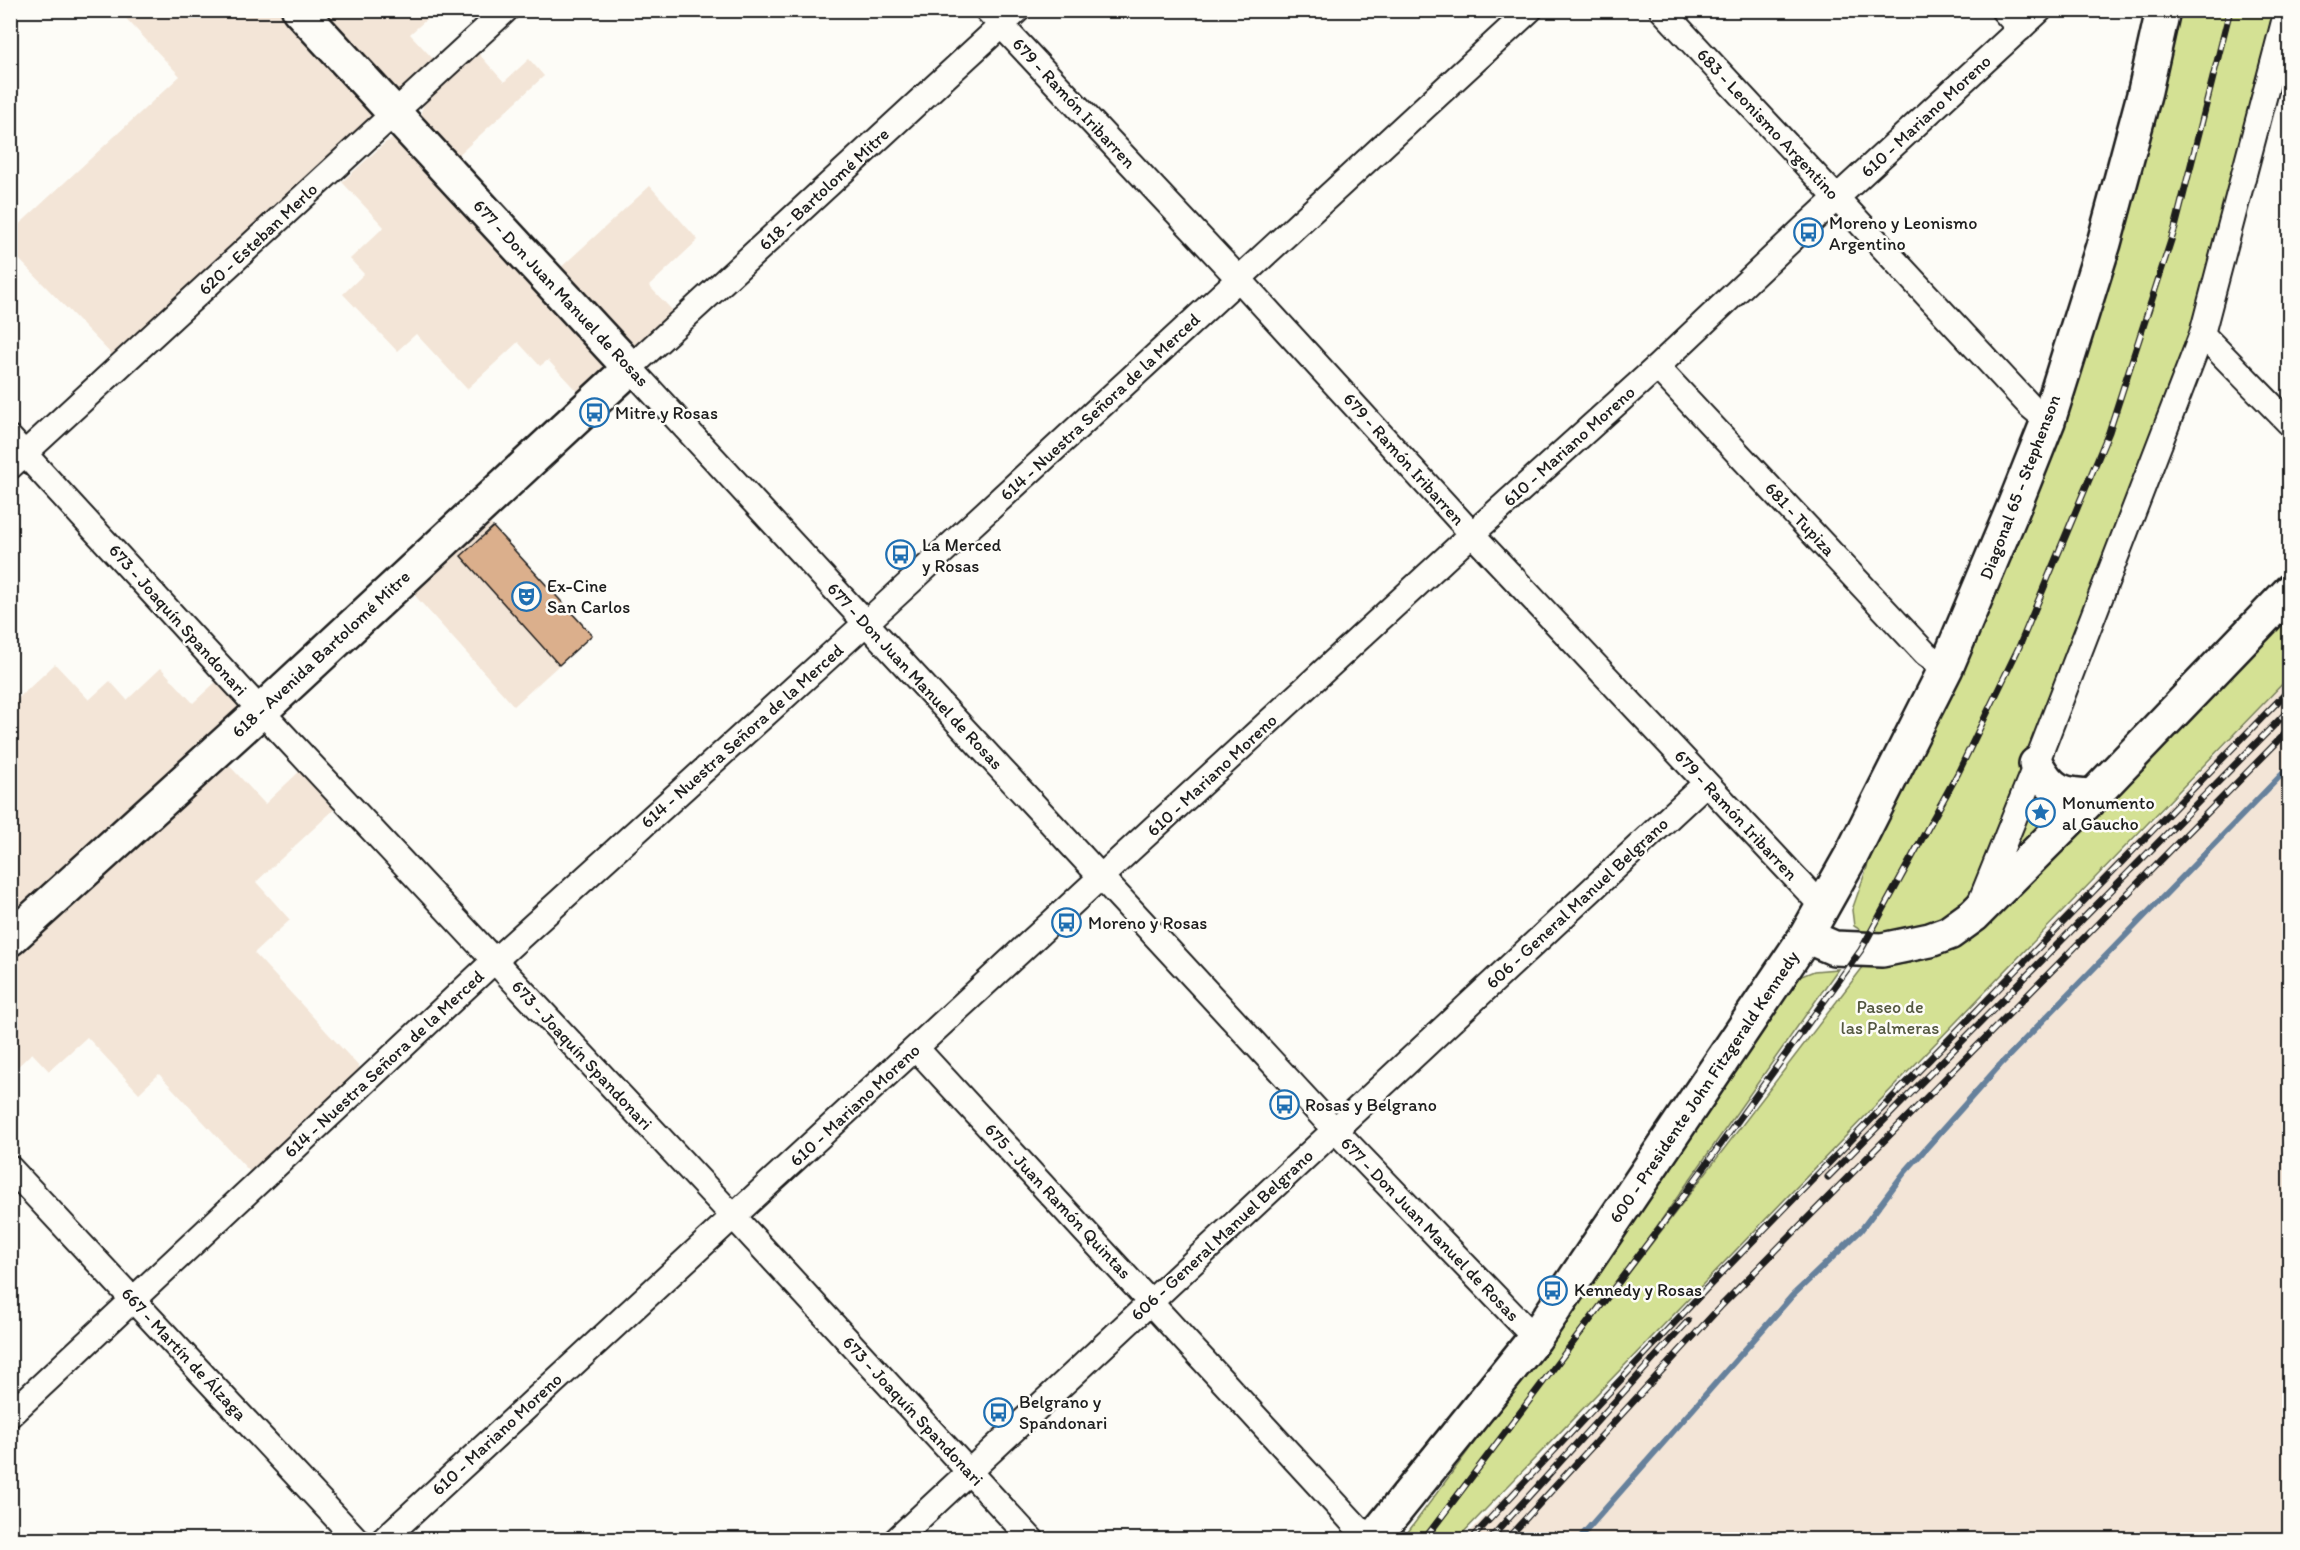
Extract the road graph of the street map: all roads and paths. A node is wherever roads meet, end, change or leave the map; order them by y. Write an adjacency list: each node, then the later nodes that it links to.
1 (299, 10): 11 (street, 677 - Don Juan Manuel de Rosas)
2 (506, 10): 11 (street, 620 - Esteban Merlo)
3 (1530, 10): 13 (street, 614 - Nuestra Señora de la Merced)
4 (1662, 10): 12 (street, 683 - Leonismo Argentino)
5 (2003, 10): 10 (street)
6 (2040, 10): 10 (street, 610 - Mariano Moreno)
7 (2163, 10): 17 (street, Diagonal 65 - Stephenson)
8 (2287, 10): 14 (street)
9 (1002, 16): 13 (street, 679 - Ramón Iribarren); 16 (street, 618 - Bartolomé Mitre)
10 (2020, 29): 12 (street, 610 - Mariano Moreno)
11 (394, 113): 16 (street, 677 - Don Juan Manuel de Rosas); 19 (street, 620 - Esteban Merlo)
12 (1838, 199): 15 (street, 610 - Mariano Moreno); 17 (street, 683 - Leonismo Argentino)
13 (1239, 279): 20 (street, 679 - Ramón Iribarren); 22 (street, 614 - Nuestra Señora de la Merced)
14 (2202, 334): 18 (street); 25 (street)
15 (1657, 367): 20 (street, 610 - Mariano Moreno); 23 (street, 681 - Tupiza)
16 (630, 368): 22 (street, 677 - Don Juan Manuel de Rosas); 24 (street, 618 - Avenida Bartolomé Mitre)
17 (2048, 421): 23 (street, Diagonal 65 - Stephenson)
18 (2289, 424)
19 (15, 453): 24 (street, 673 - Joaquín Spandonari)
20 (1472, 534): 26 (street, 679 - Ramón Iribarren); 28 (street, 610 - Mariano Moreno)
21 (2289, 591): 27 (street, 600 - Presidente John Fitzgerald Kennedy)
22 (867, 622): 28 (street, 677 - Don Juan Manuel de Rosas); 33 (street, 614 - Nuestra Señora de la Merced)
23 (1946, 668): 29 (street, Diagonal 65 - Stephenson)
24 (261, 711): 32 (street, 618 - Avenida Bartolomé Mitre); 33 (street, 673 - Joaquín Spandonari)
25 (2036, 764): 27 (street); 30 (street)
26 (1706, 783): 29 (street, 679 - Ramón Iribarren); 35 (street, 606 - General Manuel Belgrano)
27 (2093, 796): 30 (street, 600 - Presidente John Fitzgerald Kennedy)
28 (1101, 878): 34 (street, 610 - Mariano Moreno); 35 (street, 677 - Don Juan Manuel de Rosas)
29 (1823, 907): 31 (street, Diagonal 65 - Stephenson)
30 (1974, 915): 31 (street, 600 - Presidente John Fitzgerald Kennedy)
31 (1806, 936): 40 (street, 600 - Presidente John Fitzgerald Kennedy)
32 (10, 939)
33 (494, 962): 37 (street, 673 - Joaquín Spandonari); 38 (street, 614 - Nuestra Señora de la Merced)
34 (916, 1048): 37 (street, 610 - Mariano Moreno); 39 (street, 675 - Juan Ramón Quintas)
35 (1334, 1129): 39 (street, 606 - General Manuel Belgrano); 40 (street, 677 - Don Juan Manuel de Rosas)
36 (10, 1168): 38 (street, 667 - Martín de Álzaga)
37 (734, 1216): 42 (street, 673 - Joaquín Spandonari); 44 (street, 610 - Mariano Moreno)
38 (134, 1300): 41 (street, 614 - Nuestra Señora de la Merced); 43 (street, 667 - Martín de Álzaga)
39 (1152, 1302): 42 (street, 606 - General Manuel Belgrano); 47 (street, 675 - Juan Ramón Quintas)
40 (1535, 1338): 47 (street, 600 - Presidente John Fitzgerald Kennedy)
41 (10, 1415)
42 (969, 1472): 45 (street, 606 - General Manuel Belgrano); 46 (street, 673 - Joaquín Spandonari)
43 (357, 1539)
44 (383, 1539)
45 (896, 1539)
46 (1032, 1539)
47 (1371, 1539)

